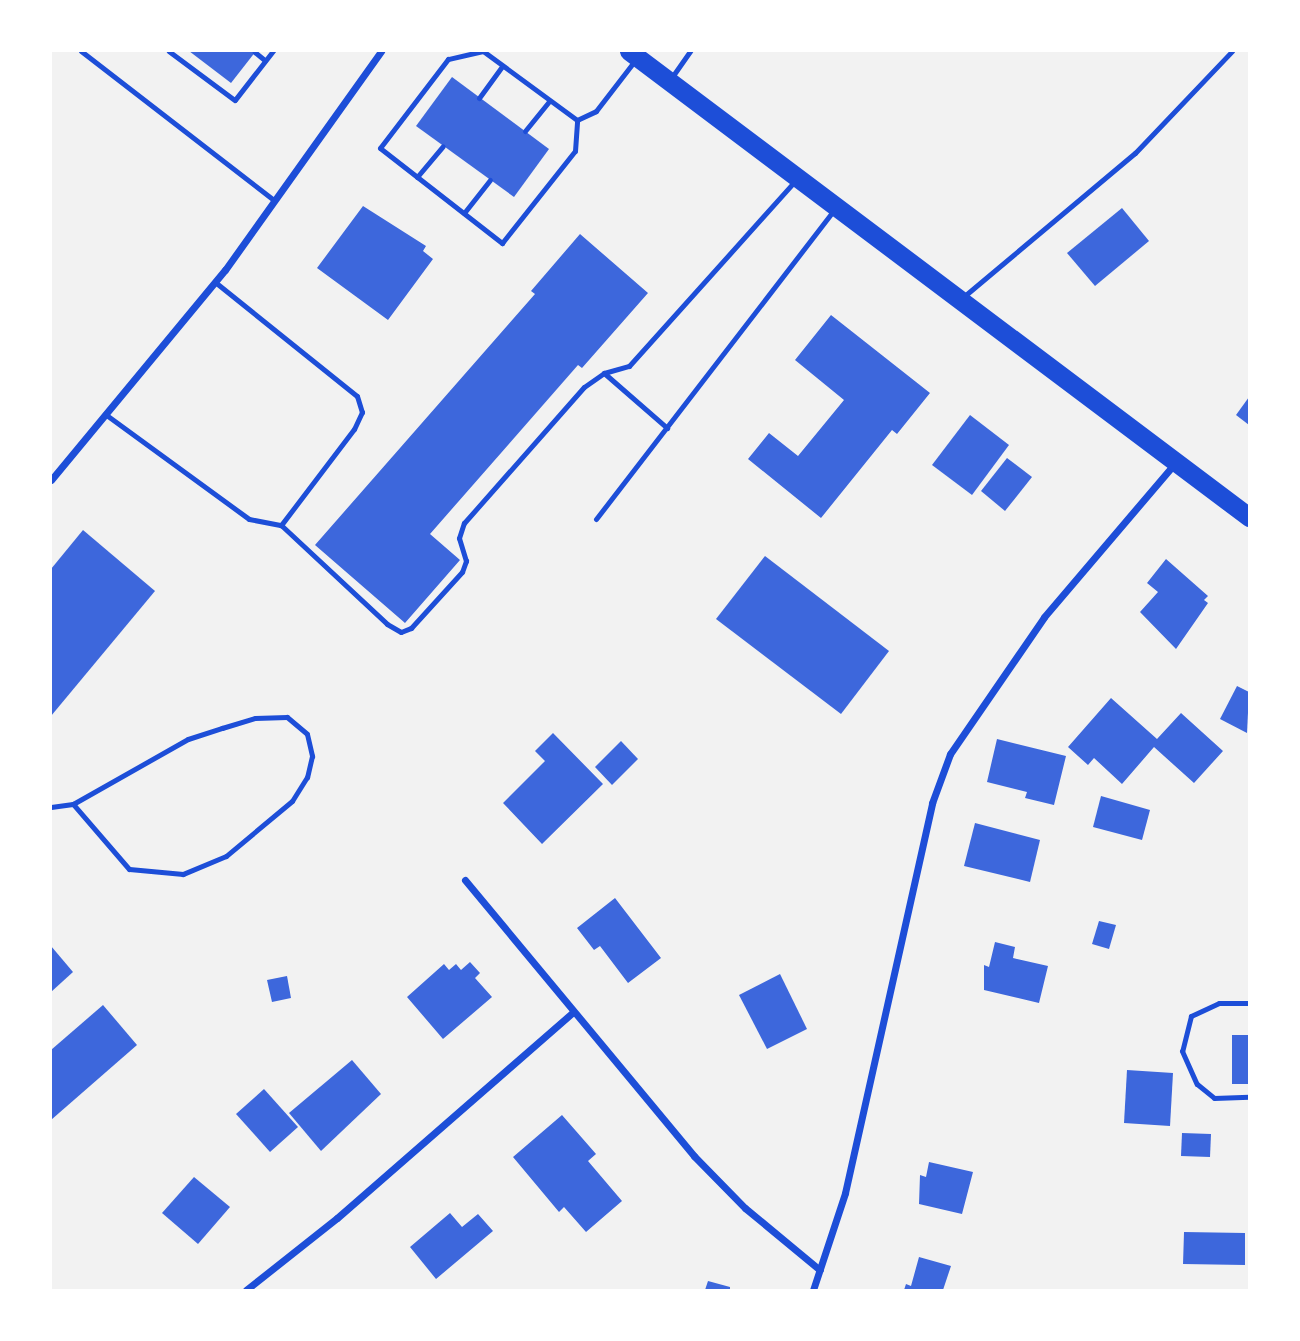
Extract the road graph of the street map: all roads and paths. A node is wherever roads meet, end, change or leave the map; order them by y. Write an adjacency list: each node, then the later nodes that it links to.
1 (81, 51): 21 (lane)
2 (169, 51): 10 (path)
3 (273, 51): 10 (path)
4 (381, 51): 21 (street)
5 (483, 51): 11 (lane); 18 (lane)
6 (690, 51): 12 (lane)
7 (1232, 51): 25 (lane)
8 (255, 52): 10 (path)
9 (634, 54): 12 (highway); 15 (lane)
10 (265, 60)
11 (502, 66): 13 (lane); 14 (lane)
12 (670, 80): 19 (highway)
13 (480, 98)
14 (550, 101): 15 (lane); 16 (lane)
15 (577, 120): 23 (lane)
16 (525, 131)
17 (443, 146): 18 (lane)
18 (417, 177): 23 (lane)
19 (798, 177): 22 (highway); 26 (lane)
20 (490, 180): 23 (lane)
21 (274, 200): 24 (street)
22 (837, 206): 25 (highway); 28 (lane)
23 (464, 213)
24 (215, 282): 27 (street); 33 (lane)
25 (960, 300): 29 (highway)
26 (604, 373): 28 (lane); 33 (lane)
27 (106, 414): 30 (street); 33 (lane)
28 (667, 428): 32 (lane)
29 (1174, 463): 31 (highway); 40 (street)
30 (51, 480)
31 (1249, 517)
32 (597, 519)
33 (281, 525)
34 (73, 804): 34 (lane); 35 (lane)
35 (51, 807)
36 (465, 880): 38 (street)
37 (1249, 1003): 39 (lane)
38 (572, 1013): 40 (street); 41 (street)
39 (1249, 1097)
40 (820, 1270): 42 (street)
41 (246, 1290)
42 (813, 1290)

